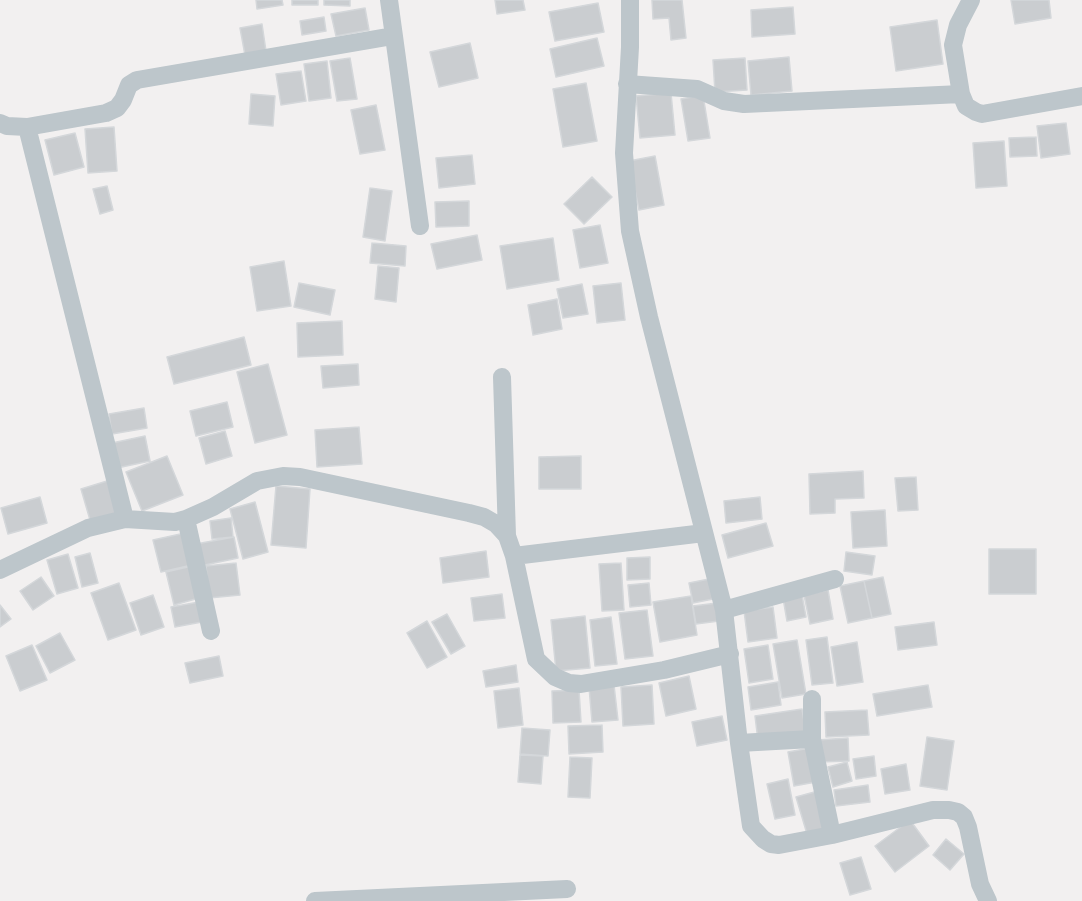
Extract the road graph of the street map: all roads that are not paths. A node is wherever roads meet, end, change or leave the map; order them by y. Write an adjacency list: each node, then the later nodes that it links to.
1 (389, 0): 4 (street)
2 (630, 0): 5 (street)
3 (971, 0): 6 (street)
4 (393, 36): 9 (street); 10 (street)
5 (627, 84): 6 (street); 14 (street)
6 (961, 93): 7 (street)
7 (1082, 96)
8 (0, 123): 9 (street)
9 (27, 127): 12 (street)
10 (420, 226)
11 (502, 377): 15 (street)
12 (124, 519): 13 (street); 17 (street)
13 (186, 519): 15 (street); 20 (street)
14 (704, 533): 16 (street); 19 (street)
15 (507, 536): 16 (street)
16 (514, 556): 21 (street)
17 (0, 570)
18 (835, 579): 19 (street)
19 (724, 610): 21 (street)
20 (211, 631)
21 (730, 654): 24 (street)
22 (812, 699): 23 (street)
23 (812, 739): 24 (street); 25 (street)
24 (739, 743): 25 (street)
25 (832, 836): 28 (street)
26 (567, 889): 27 (street)
27 (315, 901)
28 (988, 901)

